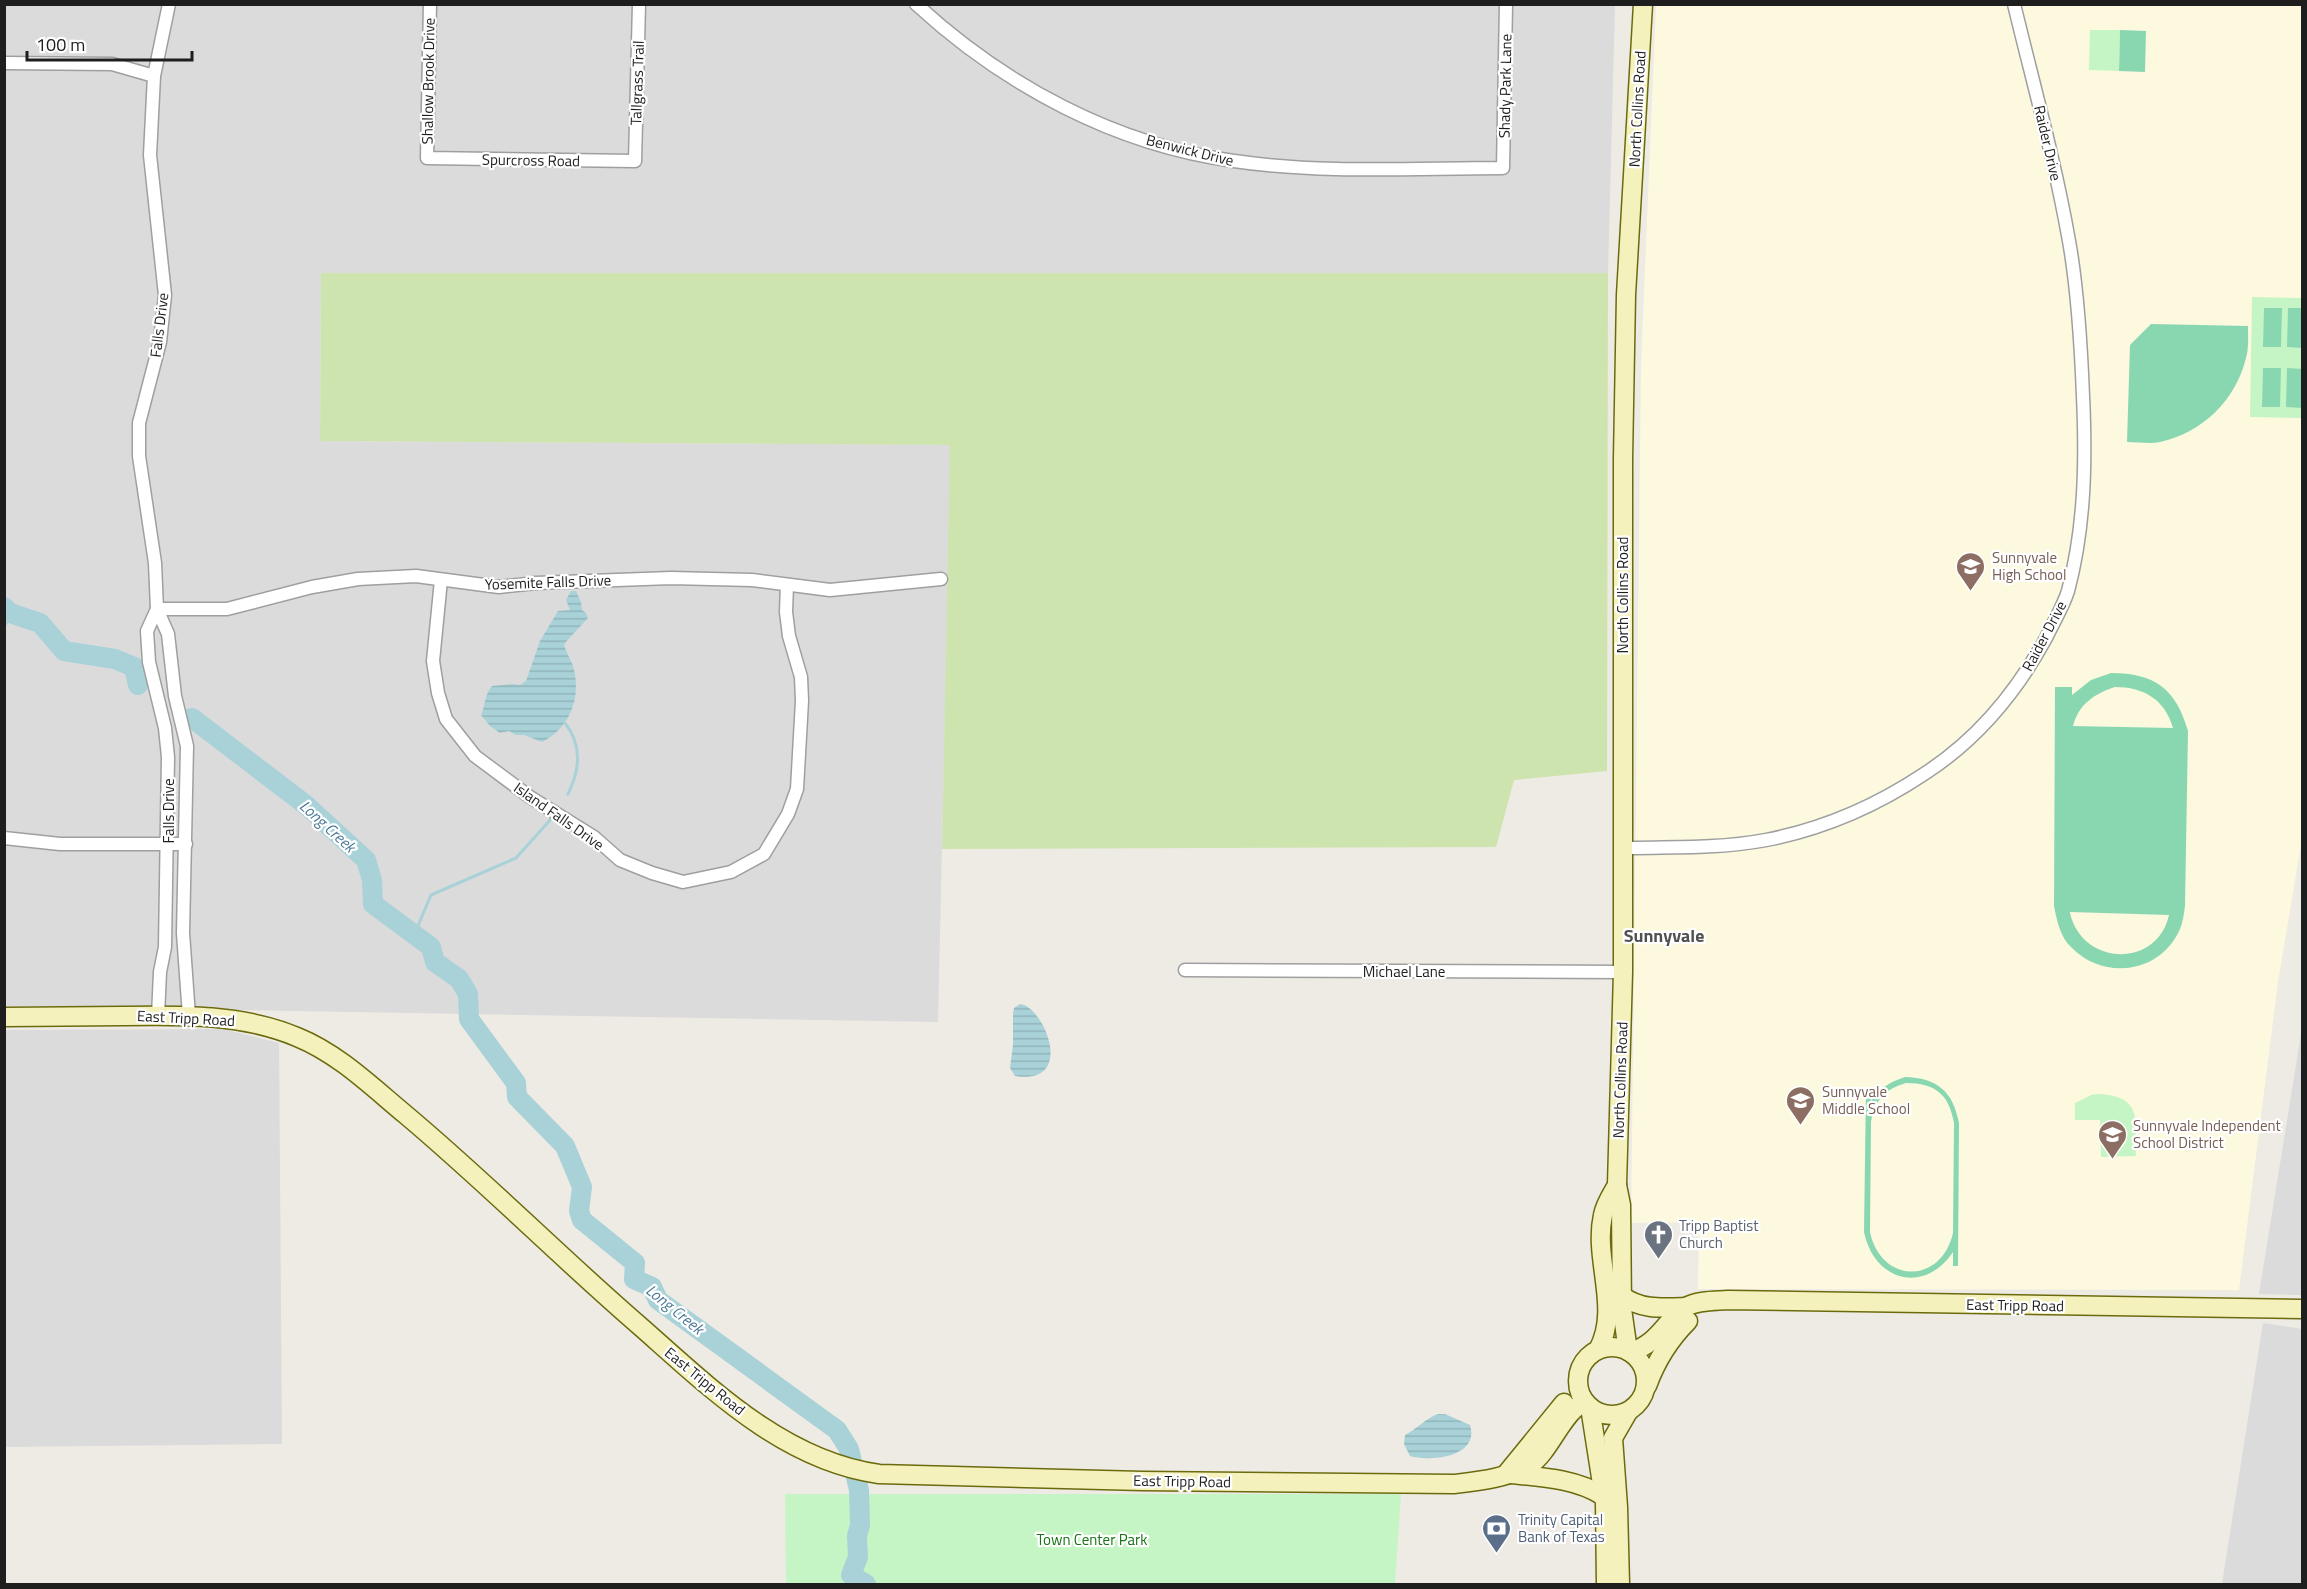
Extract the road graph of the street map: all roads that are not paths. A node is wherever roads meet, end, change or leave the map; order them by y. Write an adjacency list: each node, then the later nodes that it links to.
1 (169, 4): 9 (street, Falls Drive)
2 (430, 4): 10 (street, Shallow Brook Drive)
3 (639, 4): 11 (street, Tallgrass Trail)
4 (916, 4): 12 (street, Benwick Drive)
5 (1506, 4): 12 (street, Shady Park Lane)
6 (1643, 4): 20 (street, North Collins Road)
7 (2014, 4): 20 (street, Raider Drive)
8 (4, 63): 9 (street)
9 (154, 76): 16 (street, Falls Drive)
10 (427, 158): 11 (street, Spurcross Road)
11 (635, 161)
12 (1503, 168)
13 (941, 579): 15 (street, Yosemite Falls Drive)
14 (441, 580): 15 (street, Yosemite Falls Drive); 15 (street, Island Falls Drive); 16 (street, Yosemite Falls Drive)
15 (788, 585)
16 (158, 609): 18 (street, Falls Drive); 19 (street, Falls Drive)
17 (4, 838): 18 (street)
18 (168, 844): 19 (street); 23 (street, Falls Drive)
19 (186, 844): 24 (street, Falls Drive)
20 (1622, 848): 22 (street, North Collins Road)
21 (1185, 970): 22 (street, Michael Lane)
22 (1623, 972): 26 (street, North Collins Road)
23 (158, 1016): 24 (street, East Tripp Road); 25 (street, East Tripp Road)
24 (189, 1016): 37 (street, East Tripp Road)
25 (4, 1017)
26 (1617, 1185): 27 (street, North Collins Road); 31 (street, North Collins Road)
27 (1621, 1294): 29 (street, East Tripp Road); 32 (street, North Collins Road)
28 (1728, 1300): 29 (street, East Tripp Road); 30 (street, East Tripp Road); 34 (street, East Tripp Road)
29 (1686, 1307): 32 (street)
30 (2302, 1309)
31 (1598, 1350): 32 (street); 33 (street)
32 (1629, 1351): 34 (street)
33 (1578, 1381): 35 (street); 37 (street)
34 (1647, 1387): 36 (street)
35 (1588, 1405): 36 (street); 37 (street, East Tripp Road); 38 (street)
36 (1628, 1412): 40 (street)
37 (1507, 1473): 38 (street)
38 (1603, 1496): 39 (street)
39 (1606, 1584)
40 (1620, 1584)

